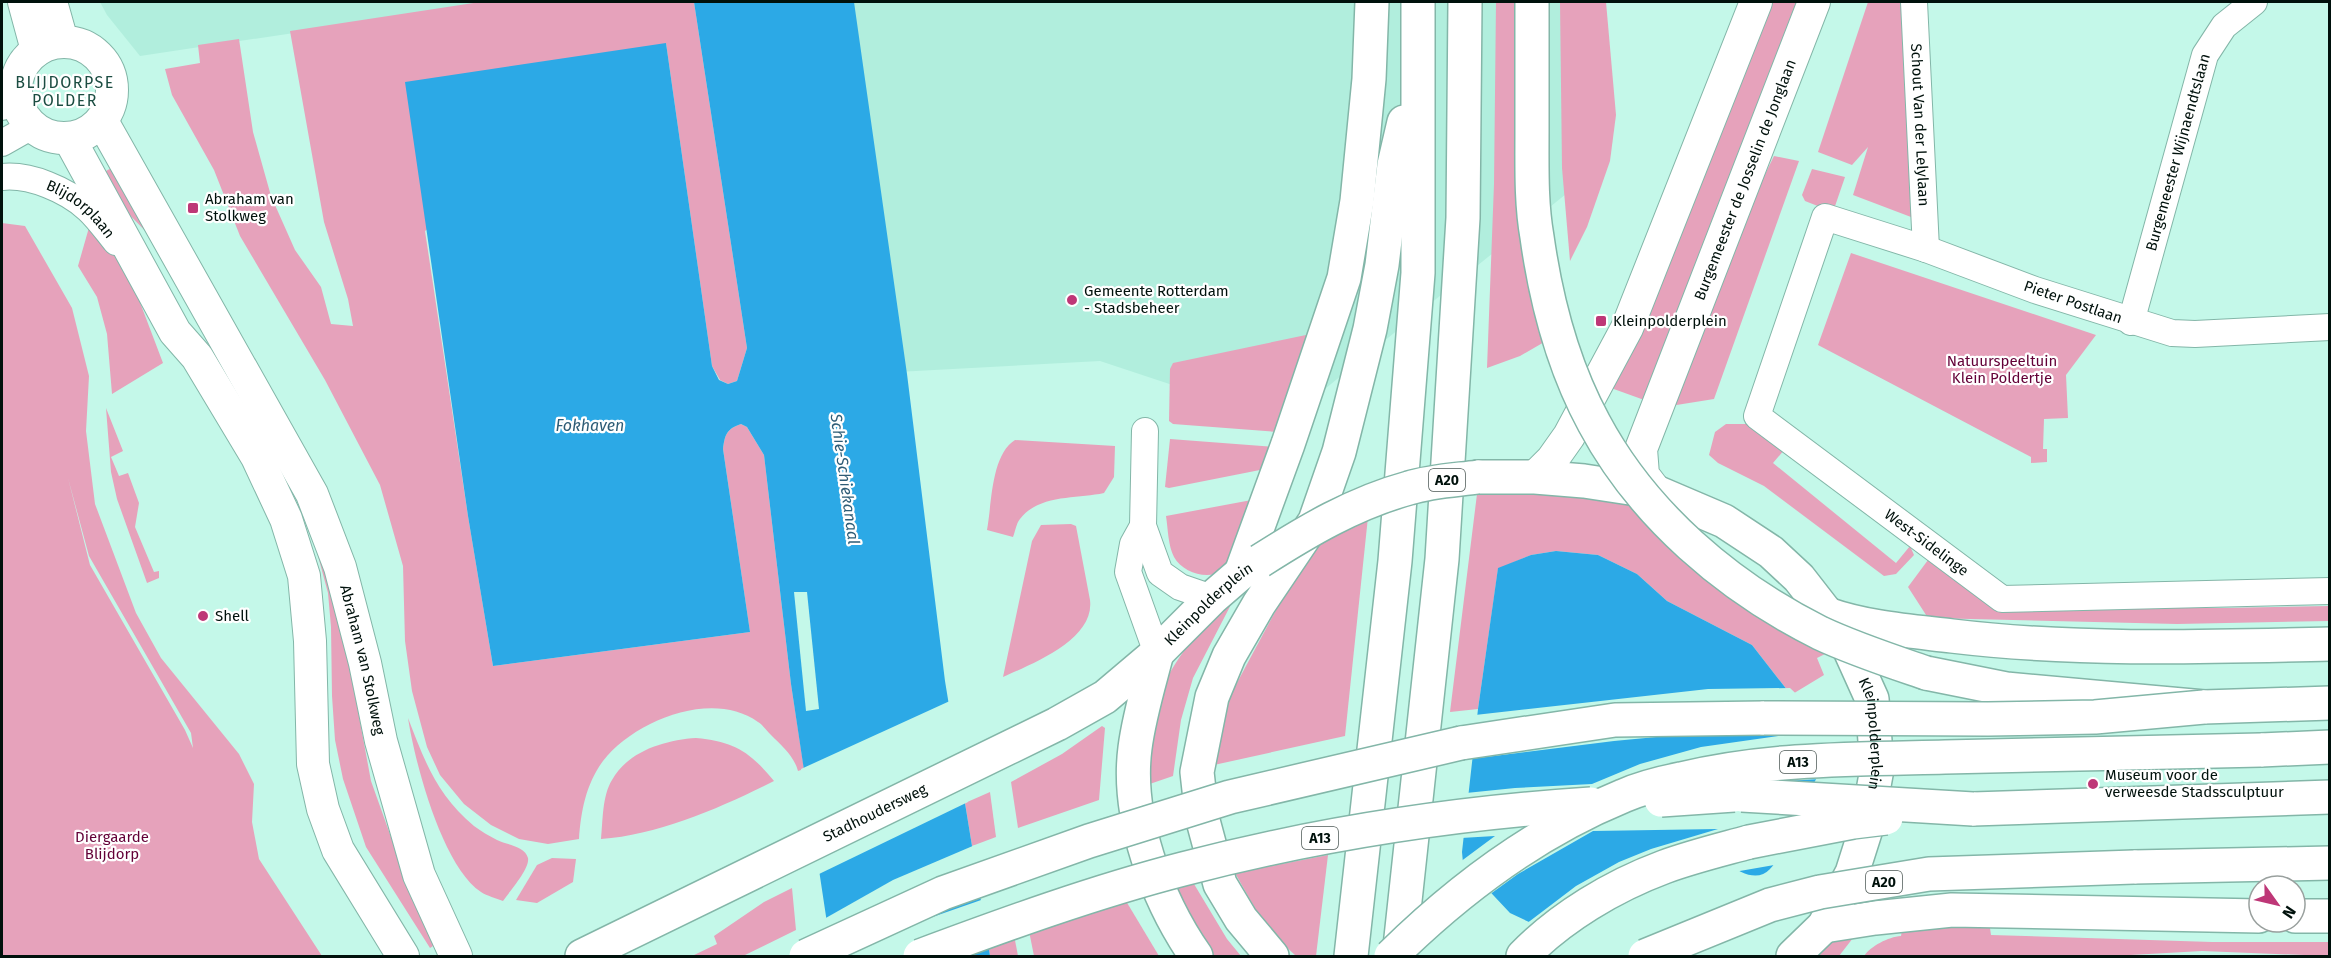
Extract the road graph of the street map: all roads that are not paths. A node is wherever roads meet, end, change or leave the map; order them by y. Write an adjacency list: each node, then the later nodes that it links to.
1 (24, 2): 11 (street)
2 (51, 2): 11 (street)
3 (1372, 2): 28 (main road)
4 (1419, 2): 12 (main road)
5 (1465, 2): 54 (main road, A20)
6 (1532, 2): 35 (main road, bridge)
7 (1756, 2): 25 (street)
8 (1814, 2): 26 (street, Burgemeester de Josselin de Jonglaan)
9 (1914, 2): 20 (street, Schout Van der Lelylaan)
10 (2254, 2): 22 (street, Burgemeester Wijnaendtslaan)
11 (49, 45): 13 (street); 14 (street)
12 (1417, 63): 51 (main road); 52 (main road)
13 (9, 102): 15 (street)
14 (102, 121): 16 (street); 46 (street, Abraham van Stolkweg)
15 (32, 126): 16 (street); 17 (street)
16 (69, 138): 21 (street)
17 (2, 142)
18 (2, 177): 21 (street, Blijdorplaan)
19 (1825, 217): 20 (street, Pieter Postlaan); 29 (street, West-Sidelinge)
20 (1926, 249): 22 (street, Pieter Postlaan)
21 (143, 273): 45 (street)
22 (2131, 322): 23 (street, Pieter Postlaan)
23 (2330, 327)
24 (1145, 431): 27 (street)
25 (1535, 477): 26 (main road, Kleinpolderplein); 28 (main road, Kleinpolderplein, bridge)
26 (1656, 492): 31 (main road, Kleinpolderplein)
27 (1143, 526): 30 (street); 33 (street)
28 (1250, 567): 30 (main road, Kleinpolderplein)
29 (2330, 591)
30 (1212, 597): 33 (main road, Kleinpolderplein)
31 (1827, 614): 32 (main road); 43 (main road, Kleinpolderplein)
32 (2330, 644)
33 (1157, 653): 44 (main road, Stadhoudersweg); 50 (main road, Kleinpolderplein)
34 (2330, 703): 35 (main road)
35 (2204, 707): 48 (main road, bridge)
36 (2330, 747): 53 (main road, A13, bridge)
37 (2330, 797): 38 (main road, A13)
38 (1973, 808): 49 (main road, A13, bridge); 55 (main road, bridge)
39 (2330, 863): 56 (main road, A20, bridge)
40 (2247, 916): 43 (main road)
41 (2307, 916): 42 (main road)
42 (2330, 916)
43 (1824, 926): 57 (main road, Kleinpolderplein)
44 (590, 952): 47 (main road, Stadhoudersweg)
45 (403, 957)
46 (456, 957)
47 (560, 957)
48 (806, 957)
49 (920, 957)
50 (1196, 957)
51 (1272, 957)
52 (1351, 957)
53 (1391, 957)
54 (1399, 957)
55 (1523, 957)
56 (1645, 957)
57 (1792, 957)

